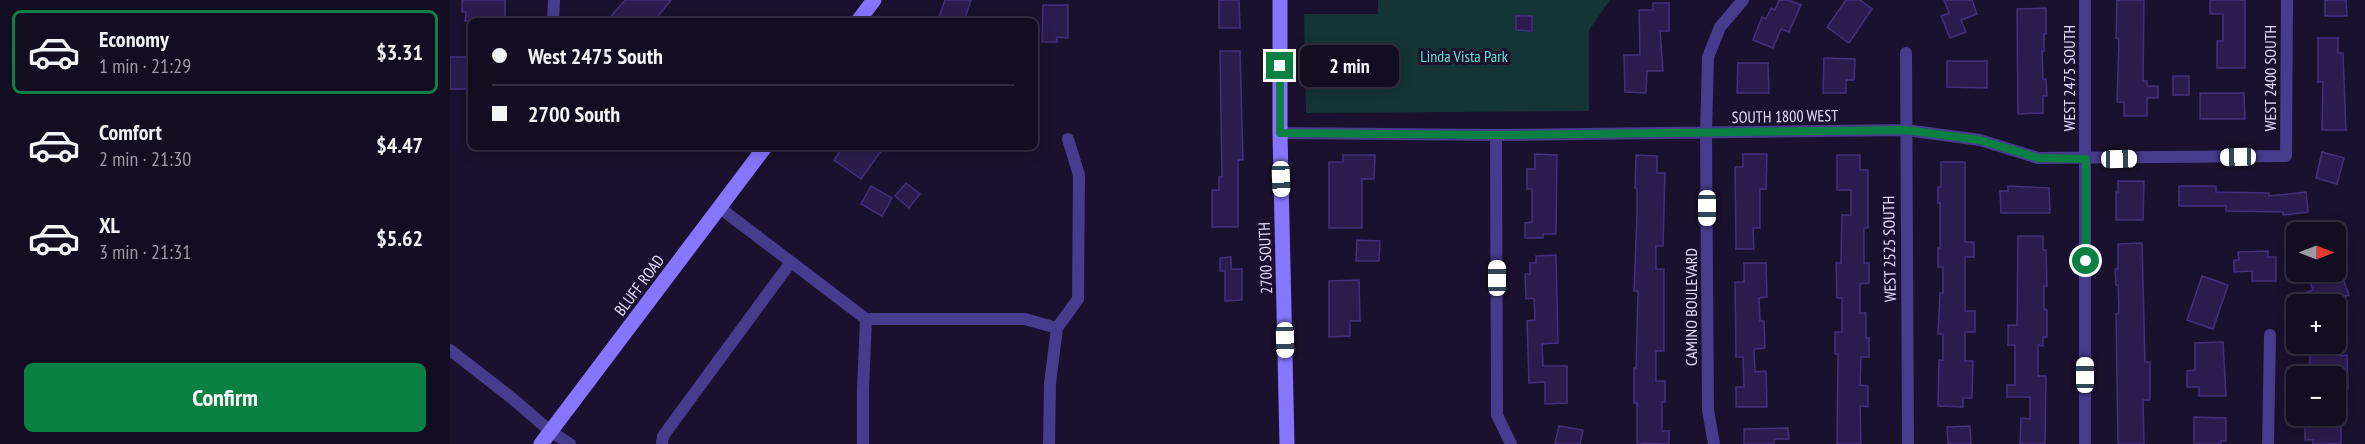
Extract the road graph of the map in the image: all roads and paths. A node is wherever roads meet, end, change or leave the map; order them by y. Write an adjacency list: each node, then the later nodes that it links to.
1 (554, 0): 7 (street)
2 (874, 0): 8 (main road)
3 (1280, 0): 11 (main road, 2700 SOUTH)
4 (1743, 0): 12 (street, CAMINO BOULEVARD)
5 (2085, 0): 17 (street, WEST 2475 SOUTH)
6 (2287, 0): 16 (street, WEST 2400 SOUTH)
7 (554, 18)
8 (860, 18)
9 (1906, 53): 10 (street, WEST 2525 SOUTH)
10 (1906, 130): 12 (street, SOUTH 1800 WEST); 17 (street, SOUTH 1800 WEST); 33 (street, WEST 2525 SOUTH)
11 (1280, 133): 13 (street, SOUTH 1800 WEST); 30 (main road, 2700 SOUTH)
12 (1706, 134): 13 (street, SOUTH 1800 WEST); 32 (street, CAMINO BOULEVARD)
13 (1496, 135): 31 (street)
14 (1068, 139): 21 (street)
15 (763, 150): 18 (main road, BLUFF ROAD)
16 (2286, 156): 17 (street, SOUTH 1800 WEST)
17 (2086, 159): 34 (street, WEST 2475 SOUTH)
18 (720, 208): 19 (street); 24 (main road, BLUFF ROAD)
19 (791, 262): 20 (street); 27 (street)
20 (866, 319): 21 (street); 28 (street)
21 (1057, 328): 29 (street)
22 (2270, 335): 35 (street)
23 (450, 350): 24 (street)
24 (550, 431): 25 (main road, BLUFF ROAD); 26 (street)
25 (541, 444)
26 (570, 444)
27 (662, 444)
28 (863, 444)
29 (1048, 444)
30 (1287, 444)
31 (1510, 444)
32 (1714, 444)
33 (1908, 444)
34 (2085, 444)
35 (2268, 444)

